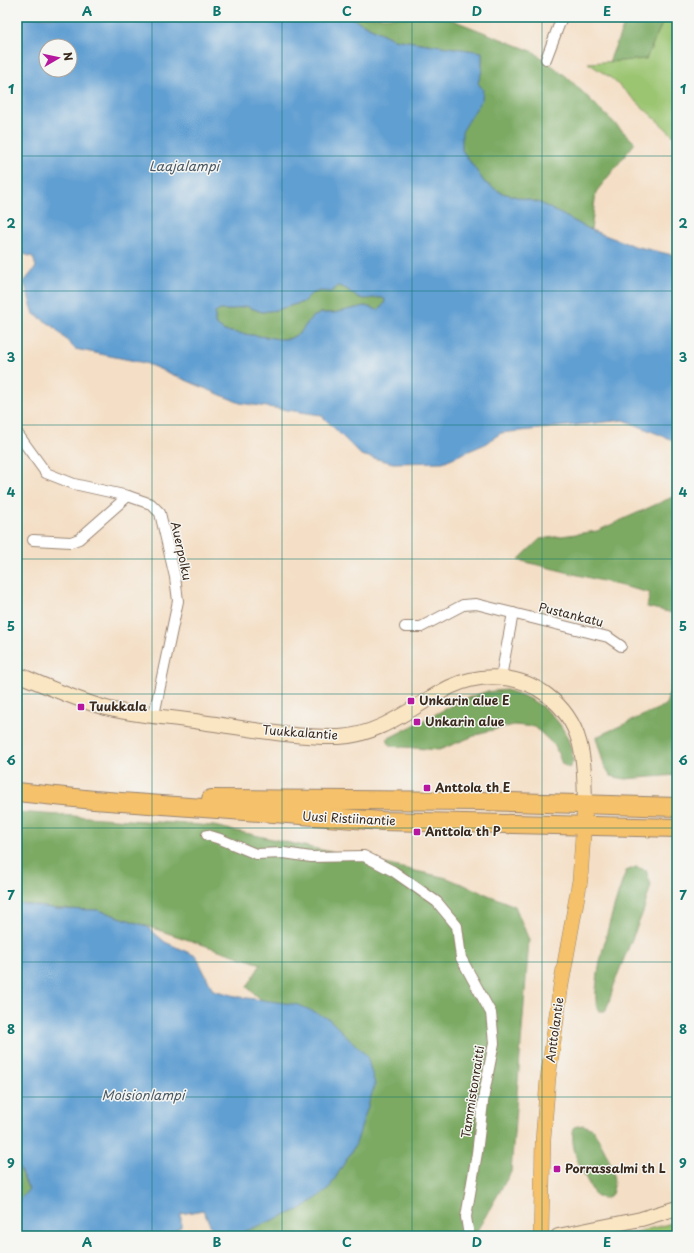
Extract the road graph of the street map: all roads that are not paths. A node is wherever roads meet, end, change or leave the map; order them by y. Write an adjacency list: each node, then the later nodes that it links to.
1 (562, 17): 2 (street)
2 (546, 59)
3 (17, 433): 4 (street, Auerpolku)
4 (128, 496): 5 (street); 11 (street, Auerpolku)
5 (33, 540)
6 (513, 614): 7 (street, Pustankatu); 8 (street, Pustankatu); 10 (street)
7 (405, 627)
8 (622, 646)
9 (17, 674): 11 (street, Tuukkalantie)
10 (501, 677): 11 (street, Tuukkalantie); 14 (street, Tuukkalantie)
11 (154, 715)
12 (17, 792): 13 (highway, Uusi Ristiinantie)
13 (94, 800): 14 (highway, Uusi Ristiinantie); 16 (highway, Uusi Ristiinantie)
14 (585, 805): 15 (highway, Uusi Ristiinantie); 16 (main road, Anttolantie)
15 (677, 807)
16 (584, 825): 17 (highway, Uusi Ristiinantie); 21 (main road, Anttolantie)
17 (677, 828)
18 (207, 835): 20 (street, Tammistonraitti)
19 (677, 1208): 22 (street)
20 (469, 1236)
21 (541, 1236)
22 (558, 1236)

